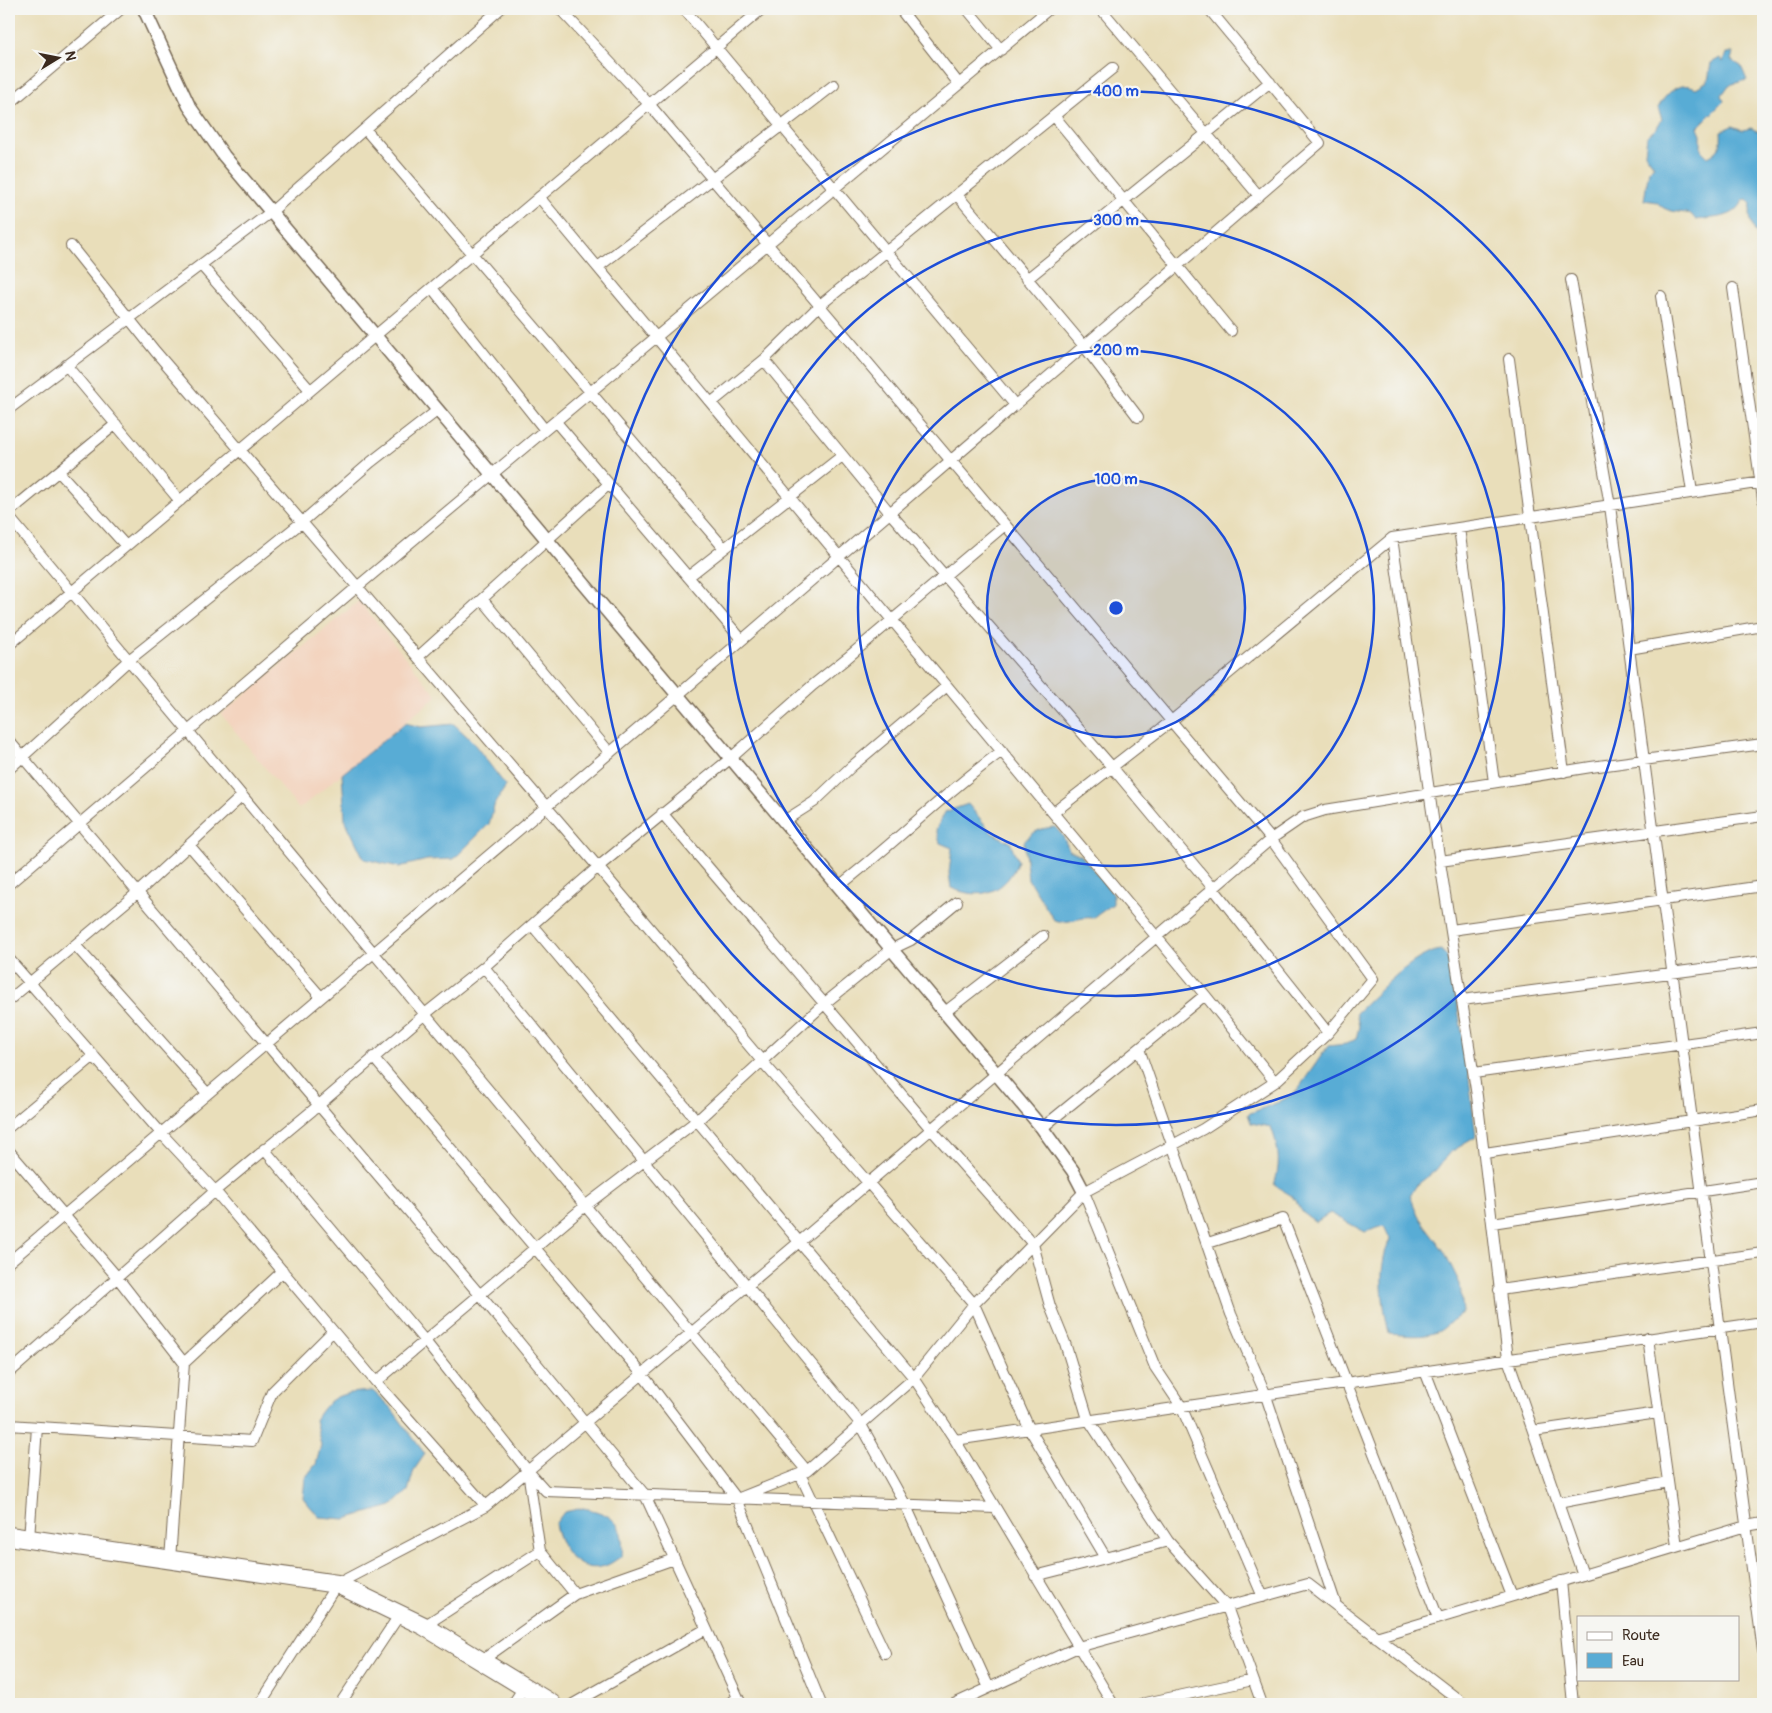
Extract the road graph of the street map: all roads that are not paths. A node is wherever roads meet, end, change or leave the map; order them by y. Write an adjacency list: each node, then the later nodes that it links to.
1 (121, 9): 18 (street)
2 (144, 9): 30 (street)
3 (500, 9): 22 (street)
4 (560, 9): 19 (street)
5 (684, 9): 12 (street)
6 (762, 9): 12 (street)
7 (968, 9): 13 (street)
8 (1050, 9): 13 (street)
9 (1101, 9): 23 (street)
10 (1209, 9): 15 (street)
11 (905, 11): 16 (street)
12 (716, 47): 19 (street); 21 (street)
13 (1001, 50): 16 (street)
14 (1113, 68): 20 (street)
15 (1270, 82): 23 (street); 27 (street)
16 (959, 84): 25 (street)
17 (834, 85): 21 (street)
18 (9, 104)
19 (649, 104): 24 (street); 28 (street)
20 (1055, 117): 26 (street); 29 (street)
21 (782, 126): 24 (street); 25 (street)
22 (365, 129): 30 (street); 34 (street)
23 (1206, 134): 27 (street); 29 (street)
24 (713, 180): 31 (street); 37 (street)
25 (834, 189): 31 (street); 33 (street)
26 (958, 196): 33 (street); 38 (street)
27 (1259, 196): 36 (street)
28 (539, 197): 34 (street); 37 (street)
29 (1124, 201): 36 (street); 38 (street)
30 (271, 212): 35 (street); 46 (street)
31 (767, 245): 43 (street); 47 (street)
32 (71, 246): 44 (street)
33 (887, 252): 43 (street); 55 (street)
34 (472, 254): 40 (street); 53 (street)
35 (202, 265): 44 (street); 52 (street)
36 (1178, 266): 45 (street); 48 (street)
37 (598, 267): 47 (street)
38 (1027, 279): 48 (street)
39 (1571, 280): 73 (street)
40 (432, 288): 46 (street); 61 (street)
41 (1734, 288): 67 (street)
42 (1661, 296): 69 (street)
43 (819, 306): 50 (street); 64 (street)
44 (129, 319): 51 (street); 62 (street)
45 (1232, 331)
46 (375, 335): 52 (street); 57 (street)
47 (656, 338): 53 (street); 54 (street)
48 (1084, 346): 55 (street); 58 (street)
49 (1510, 359): 77 (street)
50 (764, 360): 54 (street); 63 (street)
51 (66, 365): 56 (street); 60 (street)
52 (310, 390): 62 (street)
53 (591, 392): 59 (street); 84 (street)
54 (711, 403): 70 (street)
55 (1015, 405): 64 (street)
56 (9, 409)
57 (438, 410): 66 (street); 78 (street)
58 (1138, 417)
59 (556, 422): 61 (street); 68 (street)
60 (116, 424): 65 (street); 72 (street)
61 (545, 430): 66 (street)
62 (240, 450): 72 (street); 78 (street)
63 (842, 456): 70 (street); 75 (street)
64 (950, 461): 75 (street); 79 (street)
65 (59, 472): 74 (street); 83 (street)
66 (492, 474): 82 (street); 88 (street)
67 (1762, 482): 69 (street); 71 (street)
68 (609, 484): 82 (street); 87 (street)
69 (1692, 492): 73 (street)
70 (789, 497): 84 (street); 85 (street)
71 (1763, 500)
72 (180, 501): 83 (street)
73 (1610, 506): 77 (street); 95 (street)
74 (9, 512)
75 (890, 513): 85 (street); 86 (street)
76 (9, 517): 89 (street)
77 (1532, 518): 80 (street); 111 (street)
78 (302, 522): 88 (street); 97 (street)
79 (1005, 525): 86 (street); 100 (street)
80 (1458, 528): 81 (street); 112 (street)
81 (1392, 538): 100 (street); 113 (street)
82 (547, 540): 90 (street); 99 (street)
83 (126, 546): 89 (street)
84 (724, 548): 87 (street)
85 (839, 556): 91 (street); 94 (street)
86 (945, 576): 91 (street); 109 (street)
87 (688, 577): 94 (street)
88 (357, 587): 96 (street); 101 (street)
89 (72, 592): 93 (street); 97 (street)
90 (482, 599): 96 (street); 105 (street)
91 (892, 620): 98 (street); 107 (street)
92 (1763, 626): 95 (street)
93 (11, 638)
94 (742, 640): 99 (street)
95 (1629, 649): 108 (street)
96 (418, 657): 115 (street)
97 (129, 660): 101 (street); 106 (street)
98 (947, 686): 104 (street); 119 (street)
99 (678, 695): 105 (street); 107 (street)
100 (1170, 722): 109 (street); 122 (street)
101 (188, 731): 114 (street); 120 (street)
102 (9, 741): 106 (street)
103 (1763, 744): 108 (street)
104 (1002, 751): 117 (street); 127 (street)
105 (610, 753): 115 (street)
106 (23, 758): 110 (street); 120 (street)
107 (731, 758): 116 (street); 119 (street)
108 (1644, 760): 111 (street); 121 (street)
109 (1112, 767): 117 (street); 129 (street)
110 (9, 769)
111 (1564, 772): 112 (street)
112 (1494, 782): 113 (street)
113 (1429, 792): 122 (street); 124 (street)
114 (242, 796): 123 (street); 139 (street)
115 (546, 806): 125 (street); 139 (street)
116 (662, 813): 125 (street); 149 (street)
117 (1053, 813): 136 (street)
118 (1763, 816): 121 (street)
119 (784, 821): 127 (street)
120 (78, 824): 126 (street); 130 (street)
121 (1653, 832): 124 (street); 131 (street)
122 (1271, 839): 129 (street); 152 (street)
123 (189, 845): 130 (street); 146 (street)
124 (1440, 861): 134 (street)
125 (598, 867): 133 (street); 159 (street)
126 (9, 884)
127 (839, 886): 138 (street)
128 (1763, 886): 131 (street)
129 (1213, 888): 136 (street); 152 (street)
130 (137, 893): 137 (street); 154 (street)
131 (1662, 900): 134 (street); 143 (street)
132 (957, 902): 138 (street)
133 (532, 925): 142 (street); 166 (street)
134 (1451, 930): 148 (street)
135 (1043, 936): 150 (street)
136 (1157, 937): 145 (street); 160 (street)
137 (75, 944): 144 (street); 163 (street)
138 (892, 949): 149 (street); 150 (street)
139 (374, 953): 146 (street); 151 (street)
140 (9, 959): 144 (street)
141 (1763, 961): 143 (street)
142 (484, 967): 151 (street); 176 (street)
143 (1672, 973): 148 (street); 155 (street)
144 (30, 983): 147 (street); 157 (street)
145 (1205, 995): 156 (street); 162 (street)
146 (321, 997): 154 (street)
147 (9, 1000)
148 (1462, 1000): 161 (street)
149 (825, 1003): 159 (street); 170 (street)
150 (945, 1012): 160 (street)
151 (424, 1014): 158 (street); 182 (street)
152 (1328, 1033): 162 (street)
153 (1763, 1033): 155 (street)
154 (266, 1044): 163 (street); 164 (street)
155 (1682, 1044): 161 (street); 167 (street)
156 (1139, 1049): 169 (street); 172 (street)
157 (94, 1056): 168 (street); 171 (street)
158 (374, 1057): 164 (street); 188 (street)
159 (761, 1060): 166 (street); 177 (street)
160 (996, 1074): 169 (street); 170 (street)
161 (1474, 1074): 175 (street)
162 (1274, 1082): 172 (street)
163 (207, 1093): 171 (street)
164 (319, 1105): 173 (street); 196 (street)
165 (1763, 1110): 167 (street)
166 (697, 1120): 176 (street); 185 (street)
167 (1692, 1121): 175 (street); 180 (street)
168 (9, 1127)
169 (1042, 1128): 181 (street)
170 (931, 1129): 177 (street); 186 (street)
171 (161, 1133): 179 (street); 183 (street)
172 (1172, 1144): 181 (street); 187 (street)
173 (264, 1149): 179 (street); 203 (street)
174 (9, 1151): 183 (street)
175 (1485, 1153): 184 (street)
176 (643, 1162): 182 (street); 194 (street)
177 (869, 1181): 185 (street); 197 (street)
178 (1763, 1182): 180 (street)
179 (215, 1190): 192 (street); 193 (street)
180 (1701, 1191): 184 (street); 190 (street)
181 (1084, 1192): 186 (street); 213 (street)
182 (585, 1206): 188 (street); 201 (street)
183 (64, 1215): 191 (street); 193 (street)
184 (1492, 1222): 195 (street)
185 (800, 1242): 194 (street); 209 (street)
186 (1032, 1244): 197 (street); 215 (street)
187 (1208, 1244): 211 (street); 212 (street)
188 (534, 1249): 196 (street); 208 (street)
189 (1763, 1253): 190 (street)
190 (1710, 1261): 195 (street); 199 (street)
191 (9, 1262)
192 (283, 1272): 200 (street); 205 (street)
193 (117, 1277): 205 (street); 207 (street)
194 (747, 1284): 201 (street); 217 (street)
195 (1499, 1290): 204 (street)
196 (480, 1294): 203 (street); 216 (street)
197 (974, 1304): 209 (street); 220 (street)
198 (1763, 1322): 199 (street)
199 (1719, 1327): 202 (street); 235 (street)
200 (333, 1330): 210 (street); 222 (street)
201 (691, 1332): 208 (street); 225 (street)
202 (1648, 1338): 204 (street); 214 (street)
203 (425, 1341): 210 (street); 224 (street)
204 (1508, 1359): 206 (street); 221 (street)
205 (184, 1363): 222 (street)
206 (1425, 1370): 211 (street); 249 (street)
207 (9, 1373)
208 (642, 1374): 216 (street); 228 (street)
209 (914, 1378): 217 (street); 223 (street)
210 (376, 1382): 231 (street)
211 (1345, 1382): 212 (street); 254 (street)
212 (1265, 1393): 213 (street); 251 (street)
213 (1181, 1406): 215 (street); 250 (street)
214 (1658, 1412): 221 (street); 226 (street)
215 (1088, 1419): 220 (street); 238 (street)
216 (584, 1423): 224 (street); 227 (street)
217 (860, 1423): 225 (street); 232 (street)
218 (9, 1426): 219 (street)
219 (37, 1427): 222 (street); 237 (street)
220 (1029, 1428): 223 (street); 241 (street)
221 (1533, 1431): 230 (street)
222 (179, 1436): 243 (street)
223 (955, 1440): 233 (street)
224 (528, 1471): 227 (street); 231 (street); 240 (street)
225 (804, 1472): 228 (street); 229 (street)
226 (1668, 1482): 230 (street); 239 (street)
227 (645, 1495): 228 (street); 242 (street)
228 (737, 1499): 229 (street); 272 (street)
229 (814, 1502): 232 (street); 260 (street)
230 (1558, 1503): 244 (street)
231 (486, 1506): 247 (street)
232 (906, 1506): 233 (street); 264 (street)
233 (995, 1508): 245 (street)
234 (1763, 1524): 235 (street)
235 (1746, 1526): 239 (street); 259 (street)
236 (9, 1536): 237 (highway)
237 (29, 1539): 243 (highway)
238 (1168, 1541): 241 (street); 252 (street)
239 (1677, 1546): 244 (street)
240 (540, 1551): 248 (street); 255 (street)
241 (1106, 1558): 245 (street)
242 (674, 1559): 248 (street); 256 (street)
243 (170, 1560): 247 (highway)
244 (1583, 1575): 246 (street)
245 (1035, 1576): 258 (street)
246 (1561, 1581): 249 (street); 278 (street)
247 (337, 1584): 253 (highway); 266 (street)
248 (575, 1594): 261 (street)
249 (1512, 1596): 254 (street)
250 (1263, 1597): 251 (street); 252 (street)
251 (1336, 1605): 257 (street)
252 (1227, 1607): 258 (street); 262 (street)
253 (400, 1614): 255 (highway); 267 (street)
254 (1438, 1618): 257 (street)
255 (424, 1626): 261 (highway)
256 (706, 1629): 265 (street); 270 (street)
257 (1376, 1637): 277 (street)
258 (1078, 1647): 264 (street); 274 (street)
259 (1763, 1651)
260 (885, 1653)
261 (481, 1661): 263 (highway)
262 (1253, 1680): 275 (street); 276 (street)
263 (524, 1687): 268 (street); 269 (highway)
264 (990, 1688): 273 (street)
265 (740, 1701): 271 (street)
266 (260, 1704)
267 (340, 1704)
268 (513, 1704)
269 (552, 1704)
270 (573, 1704)
271 (728, 1704)
272 (821, 1704)
273 (954, 1704)
274 (1113, 1704)
275 (1141, 1704)
276 (1262, 1704)
277 (1464, 1704)
278 (1573, 1704)

